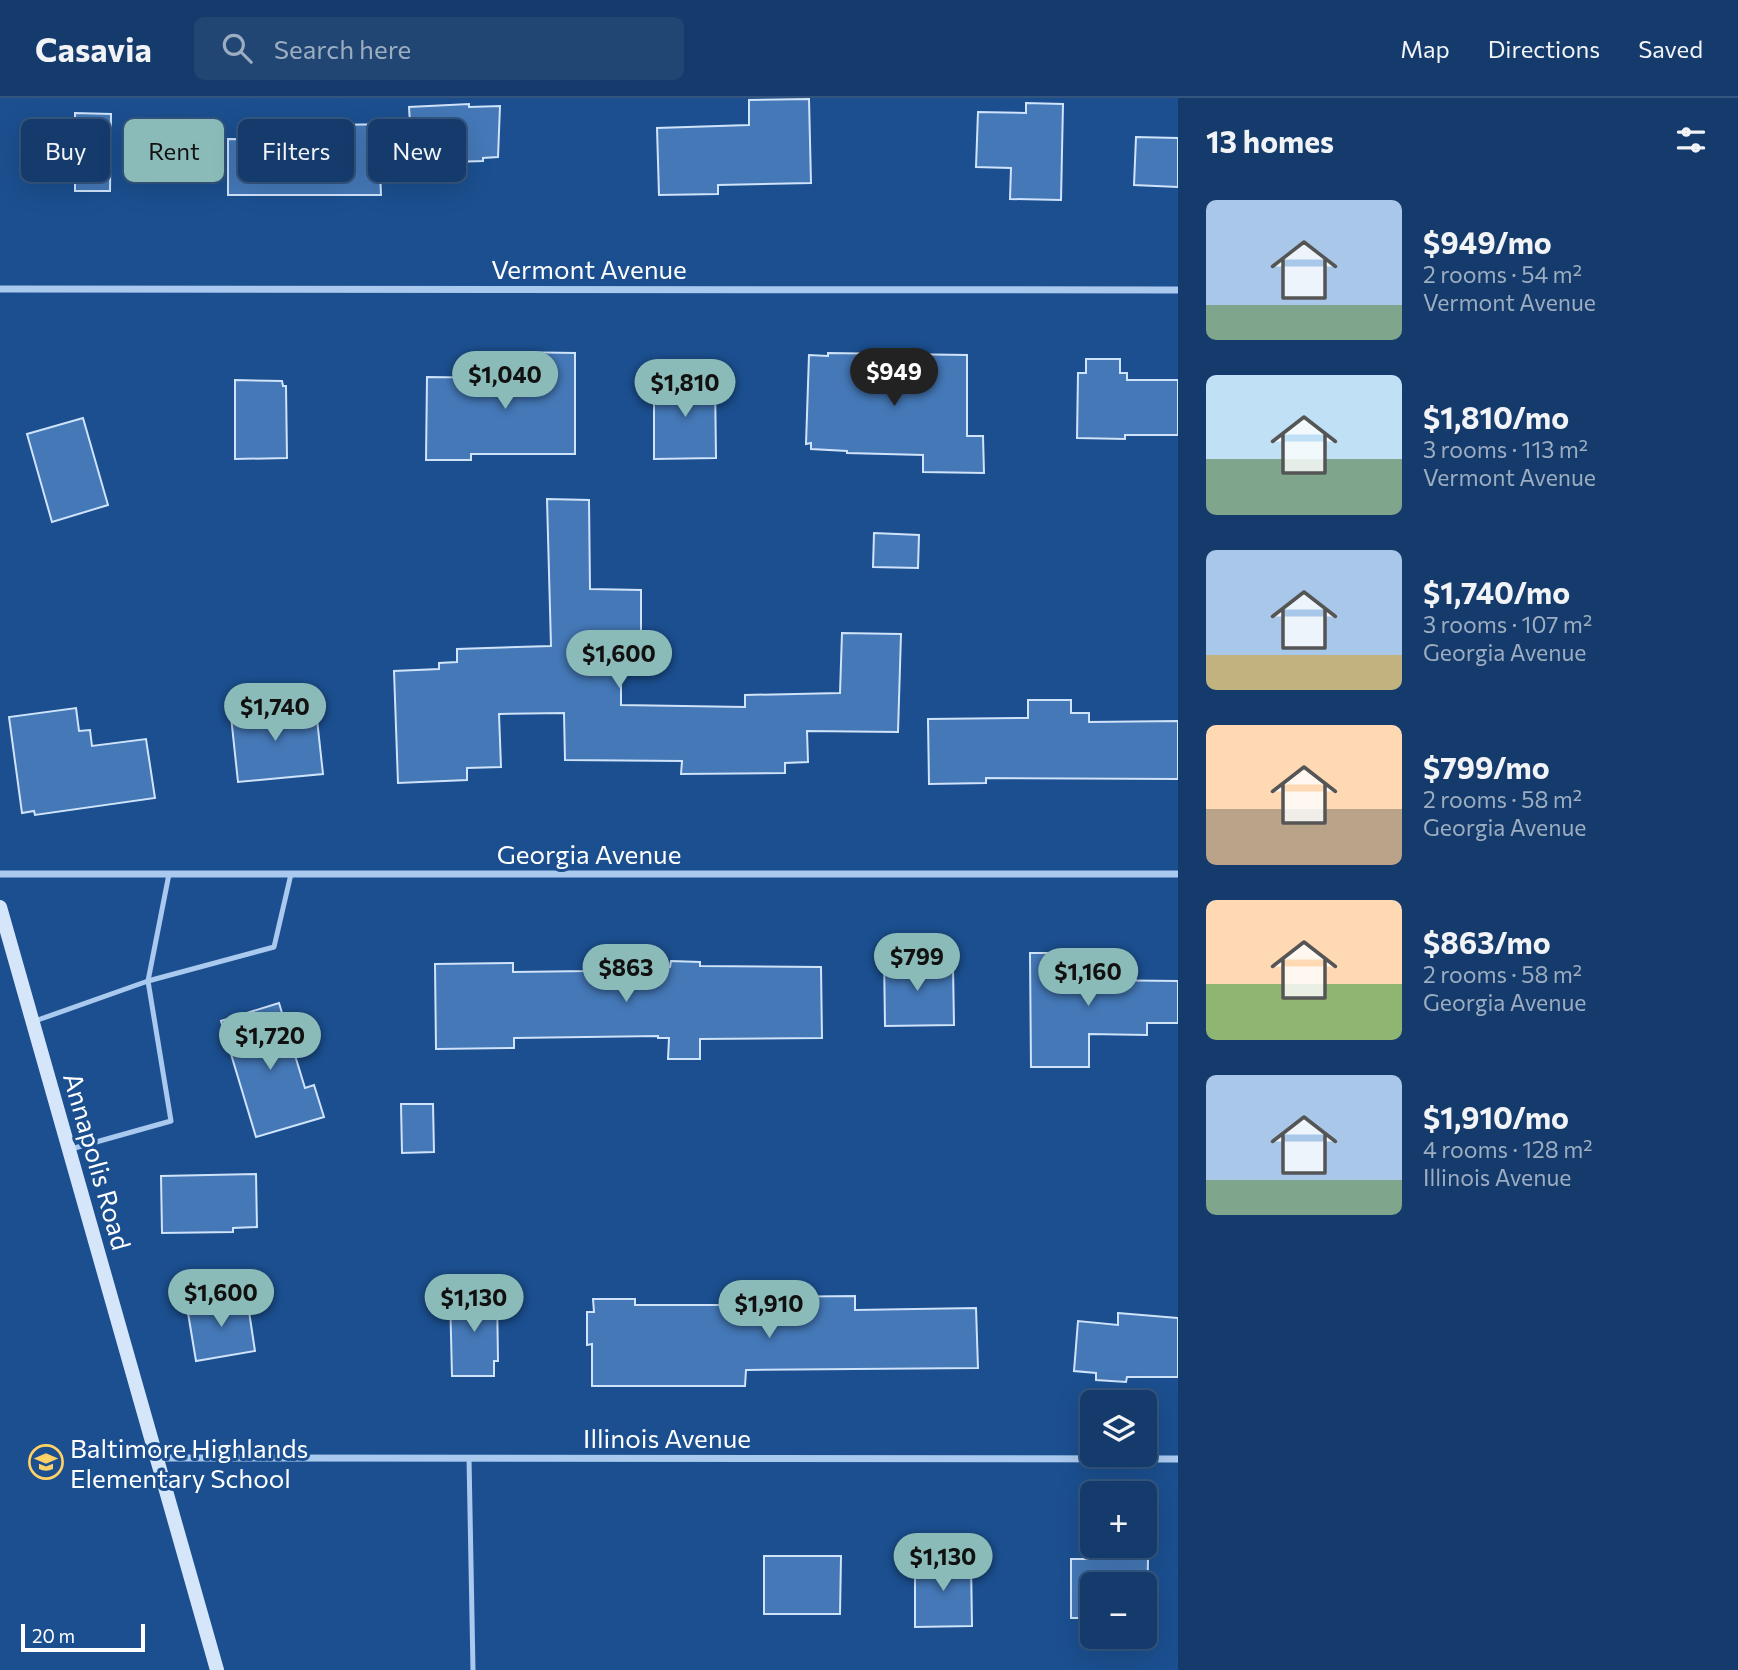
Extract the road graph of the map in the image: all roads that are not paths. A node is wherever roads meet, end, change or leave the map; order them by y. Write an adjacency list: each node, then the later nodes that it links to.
1 (0, 289): 2 (street, Vermont Avenue)
2 (1178, 290)
3 (0, 874): 4 (street, Georgia Avenue)
4 (169, 874): 5 (street, Georgia Avenue); 8 (lane)
5 (291, 874): 6 (street, Georgia Avenue); 8 (lane)
6 (1178, 874)
7 (0, 907): 9 (main road, Annapolis Road)
8 (148, 981): 9 (lane); 10 (lane)
9 (33, 1022): 10 (main road, Annapolis Road)
10 (69, 1150): 11 (main road, Annapolis Road)
11 (157, 1458): 12 (street, Illinois Avenue); 14 (main road, Annapolis Road)
12 (468, 1458): 13 (street, Illinois Avenue); 15 (lane)
13 (1178, 1458)
14 (217, 1670)
15 (473, 1670)

